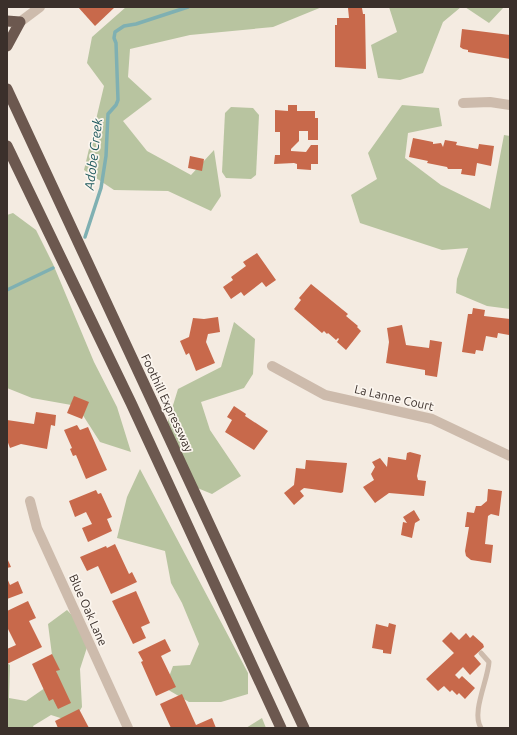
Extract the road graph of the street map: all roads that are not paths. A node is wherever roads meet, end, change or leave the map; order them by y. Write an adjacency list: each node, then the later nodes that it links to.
1 (40, 7): 3 (street)
2 (7, 21): 3 (highway)
3 (20, 22): 4 (highway)
4 (7, 46)
5 (7, 89): 15 (highway, Foothill Expressway)
6 (463, 103): 7 (street)
7 (510, 105)
8 (7, 146): 14 (highway)
9 (272, 366): 10 (street, La Lanne Court)
10 (510, 456)
11 (30, 501): 13 (street, Blue Oak Lane)
12 (481, 653): 16 (lane)
13 (128, 728)
14 (281, 728)
15 (304, 728)
16 (481, 728)

